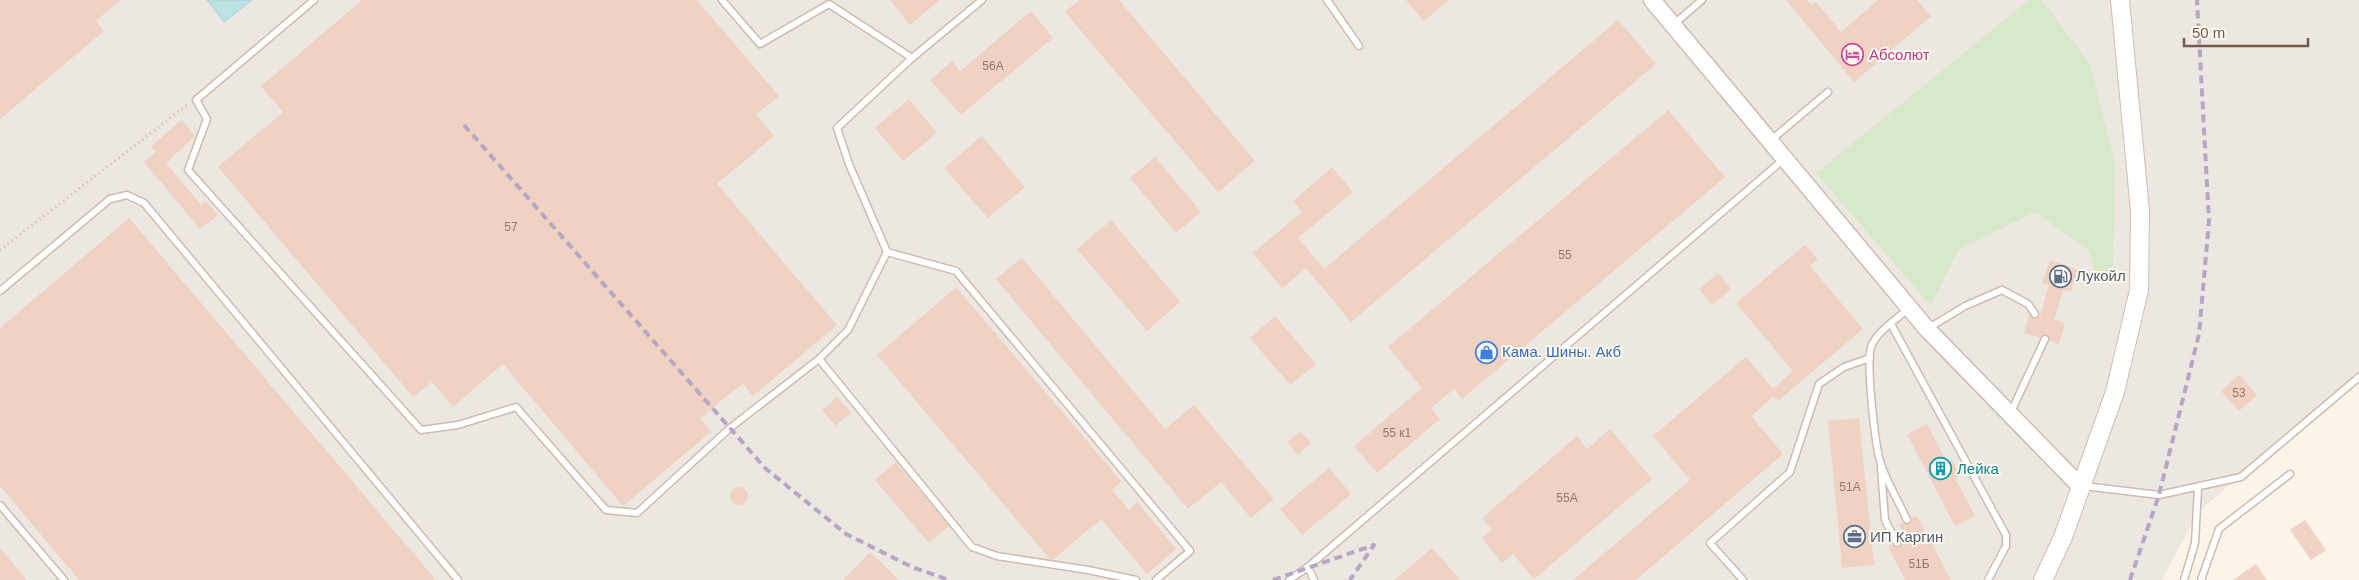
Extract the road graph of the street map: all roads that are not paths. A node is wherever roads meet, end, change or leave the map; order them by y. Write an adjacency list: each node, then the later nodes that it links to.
1 (314, 0): 22 (lane)
2 (722, 0): 10 (lane)
3 (982, 0): 10 (lane)
4 (1327, 0): 9 (lane)
5 (1652, 0): 8 (street)
6 (1702, 0): 8 (lane)
7 (2120, 0): 27 (main road)
8 (1672, 25): 12 (street)
9 (1360, 46)
10 (912, 58): 14 (lane)
11 (1828, 92): 12 (lane)
12 (1769, 142): 13 (street)
13 (1784, 159): 16 (street); 32 (lane)
14 (887, 252): 22 (lane); 36 (lane)
15 (0, 291): 34 (lane)
16 (1909, 308): 18 (lane); 19 (street)
17 (2035, 314): 19 (lane)
18 (1891, 324): 21 (lane); 40 (lane)
19 (1927, 329): 24 (street)
20 (2045, 339): 24 (lane)
21 (1870, 358): 25 (lane); 39 (lane)
22 (819, 359): 35 (lane)
23 (2359, 376): 28 (lane)
24 (2010, 415): 27 (street)
25 (1880, 462): 30 (lane); 31 (lane)
26 (2290, 474): 43 (lane)
27 (2080, 486): 28 (lane); 41 (main road)
28 (2198, 488): 42 (lane)
29 (0, 505): 33 (lane)
30 (1907, 520)
31 (1897, 543)
32 (1308, 567): 37 (lane); 38 (lane)
33 (64, 580)
34 (458, 580)
35 (1136, 580)
36 (1156, 580)
37 (1290, 580)
38 (1314, 580)
39 (1743, 580)
40 (1988, 580)
41 (2043, 580)
42 (2184, 580)
43 (2201, 580)

